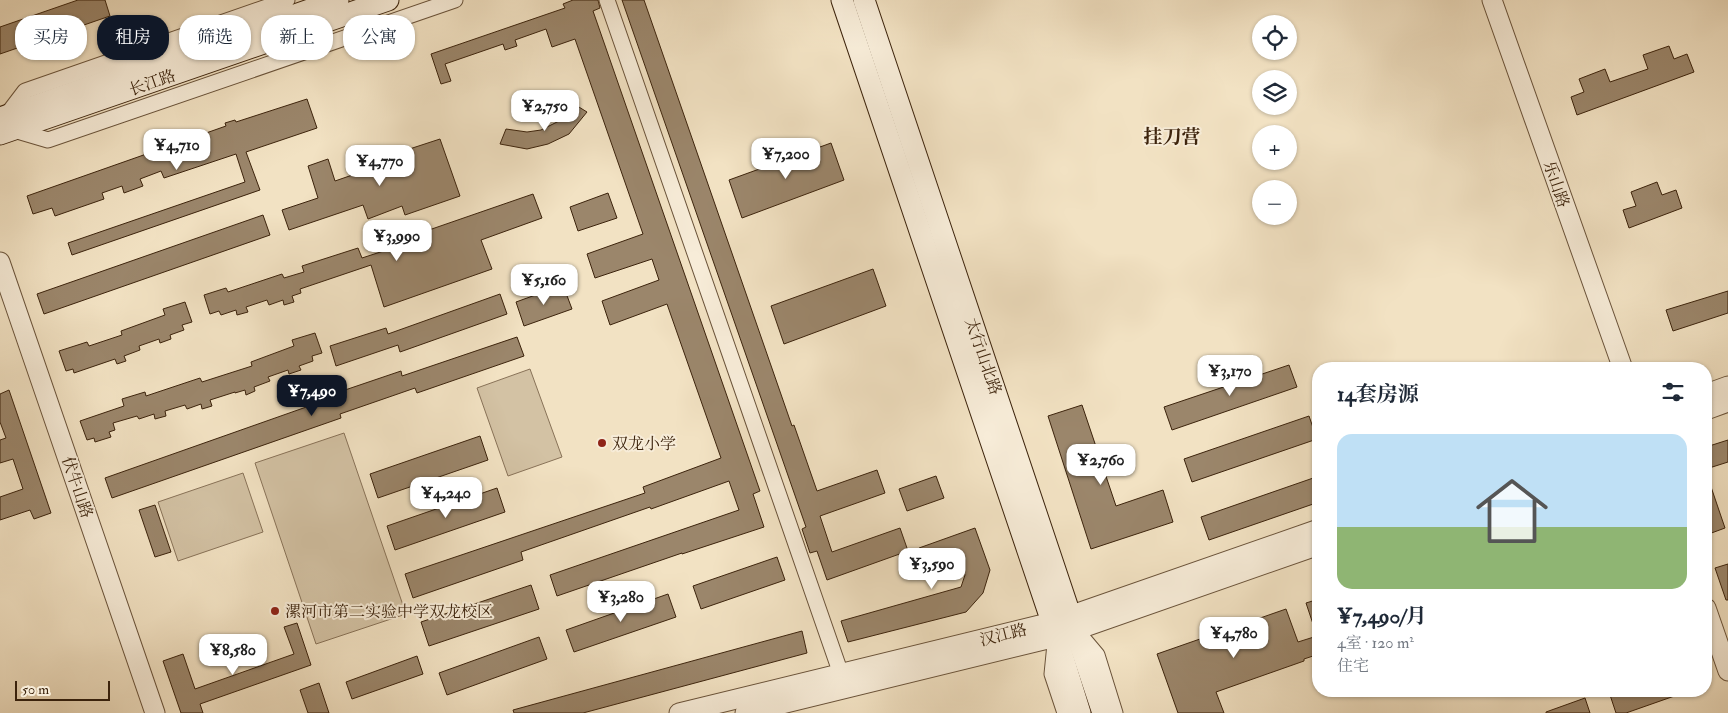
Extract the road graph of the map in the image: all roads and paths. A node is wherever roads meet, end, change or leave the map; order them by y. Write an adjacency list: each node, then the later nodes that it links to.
1 (287, 0): 9 (street)
2 (338, 0): 9 (main road, 长江路)
3 (388, 0): 9 (main road, 长江路)
4 (455, 0): 9 (street)
5 (607, 0): 21 (street)
6 (842, 0): 19 (main road, 太行山北路)
7 (864, 0): 19 (main road, 太行山北路)
8 (1492, 0): 11 (street, 乐山路)
9 (5, 125)
10 (0, 262): 22 (street, 伏牛山路)
11 (1621, 362)
12 (1728, 386): 13 (street)
13 (1712, 392)
14 (1728, 402): 15 (street)
15 (1712, 408)
16 (1312, 533): 19 (street, 汉江路)
17 (1312, 547): 19 (street, 汉江路)
18 (1712, 625): 20 (street)
19 (1064, 626): 21 (street, 汉江路); 24 (street, 汉江路); 25 (street); 26 (main road, 太行山北路); 27 (main road, 太行山北路); 28 (street)
20 (1728, 671)
21 (842, 674): 23 (street, 汉江路)
22 (155, 713)
23 (679, 713)
24 (745, 713)
25 (1065, 713)
26 (1080, 713)
27 (1103, 713)
28 (1115, 713)

